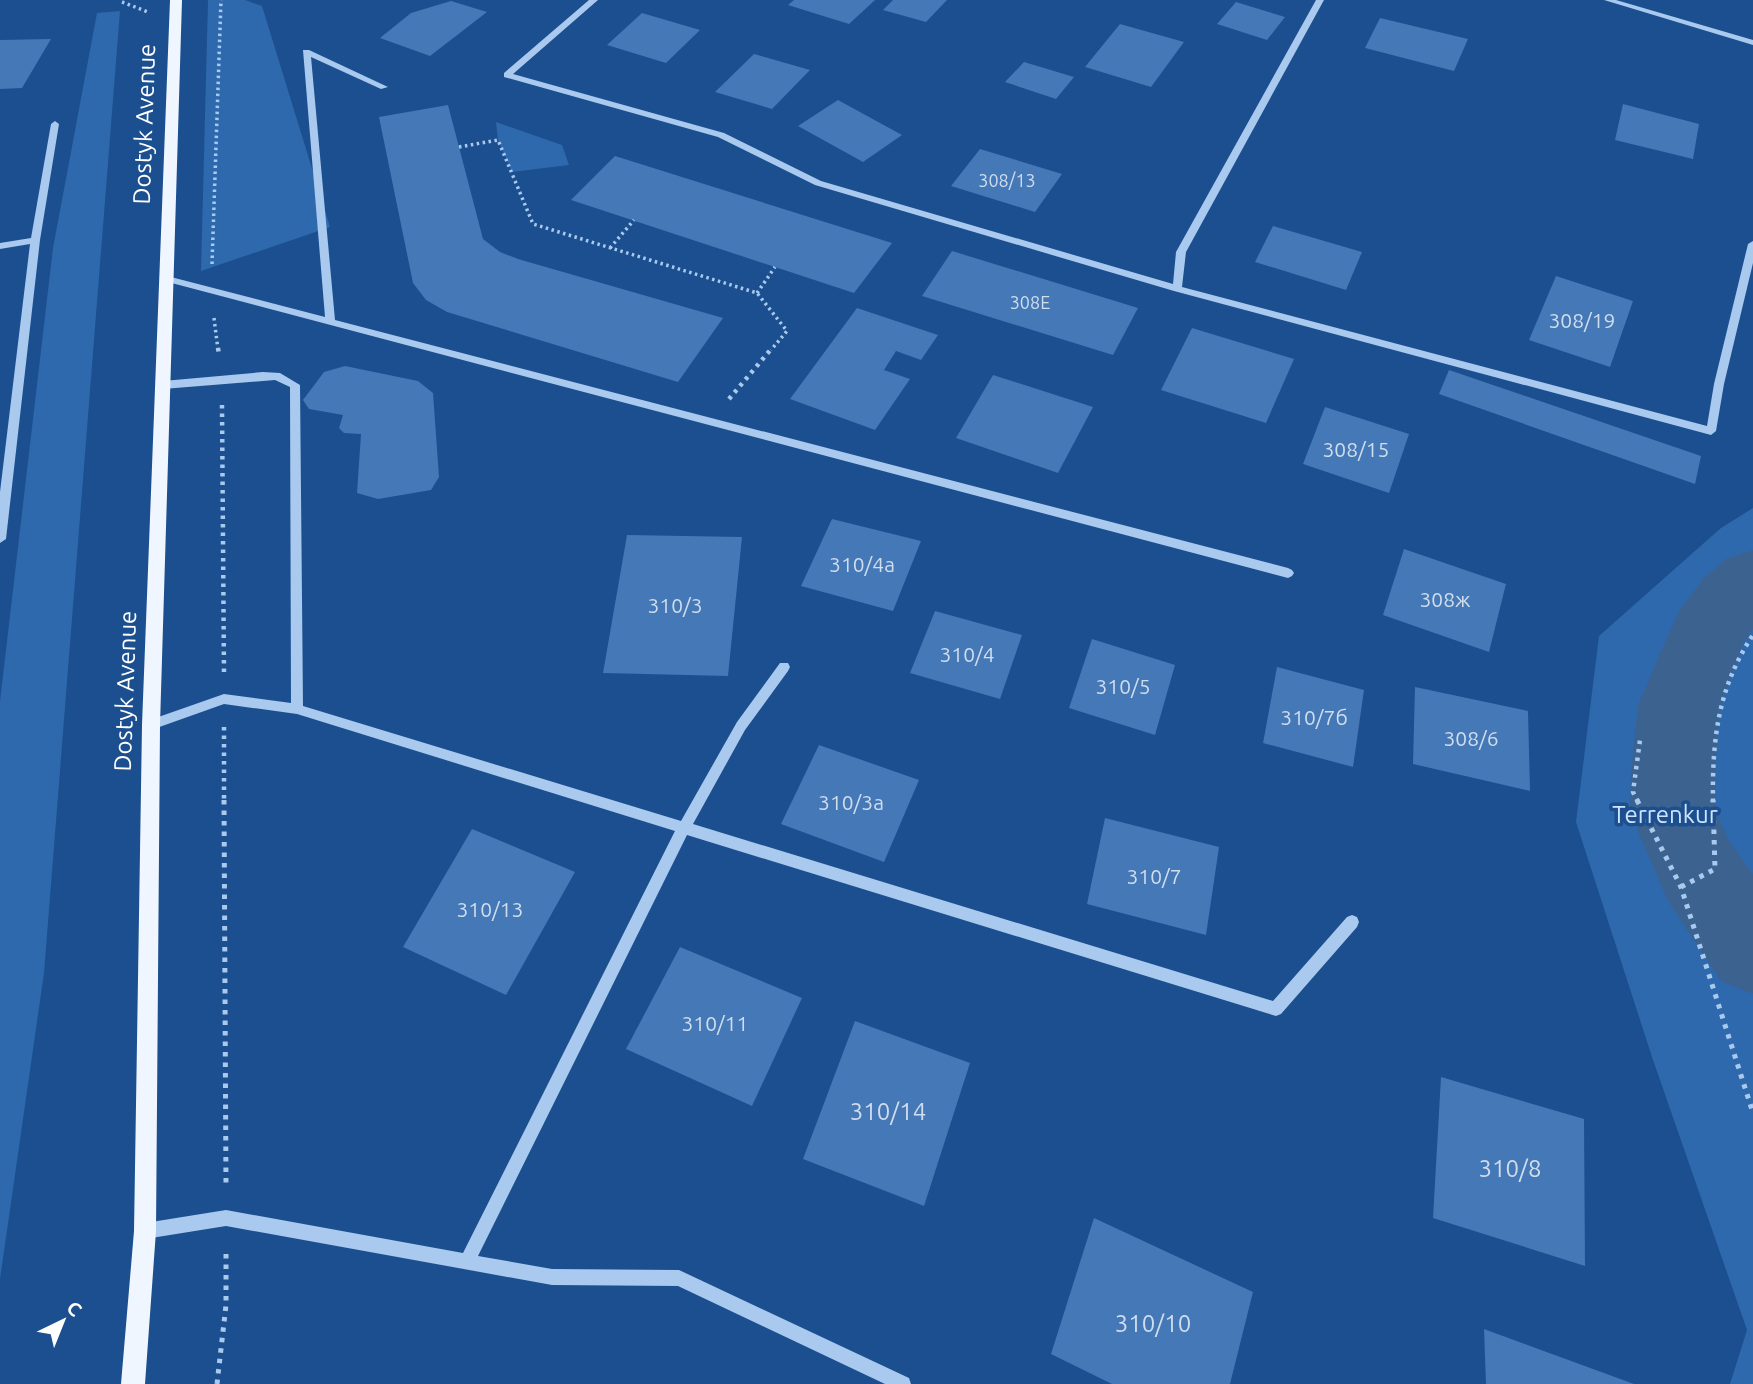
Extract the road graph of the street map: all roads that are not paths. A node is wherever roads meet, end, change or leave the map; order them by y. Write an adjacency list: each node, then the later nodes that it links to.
1 (176, 0): 11 (main road, Dostyk Avenue)
2 (594, 0): 12 (street)
3 (1320, 0): 12 (street)
4 (1608, 0): 5 (street)
5 (1753, 43)
6 (384, 88): 13 (street)
7 (55, 124): 8 (street)
8 (35, 240): 10 (street); 15 (street)
9 (1753, 244): 12 (street)
10 (0, 246)
11 (167, 279): 13 (street); 14 (main road, Dostyk Avenue)
12 (1177, 289)
13 (330, 321): 16 (street)
14 (163, 385): 18 (street); 19 (main road, Dostyk Avenue)
15 (0, 539)
16 (1288, 573)
17 (784, 667): 20 (street)
18 (296, 709): 19 (street); 20 (street)
19 (152, 725): 22 (main road, Dostyk Avenue)
20 (684, 827): 21 (street); 23 (street)
21 (1352, 922)
22 (145, 1231): 23 (street); 24 (main road, Dostyk Avenue)
23 (467, 1261): 25 (street)
24 (133, 1384)
25 (903, 1384)

